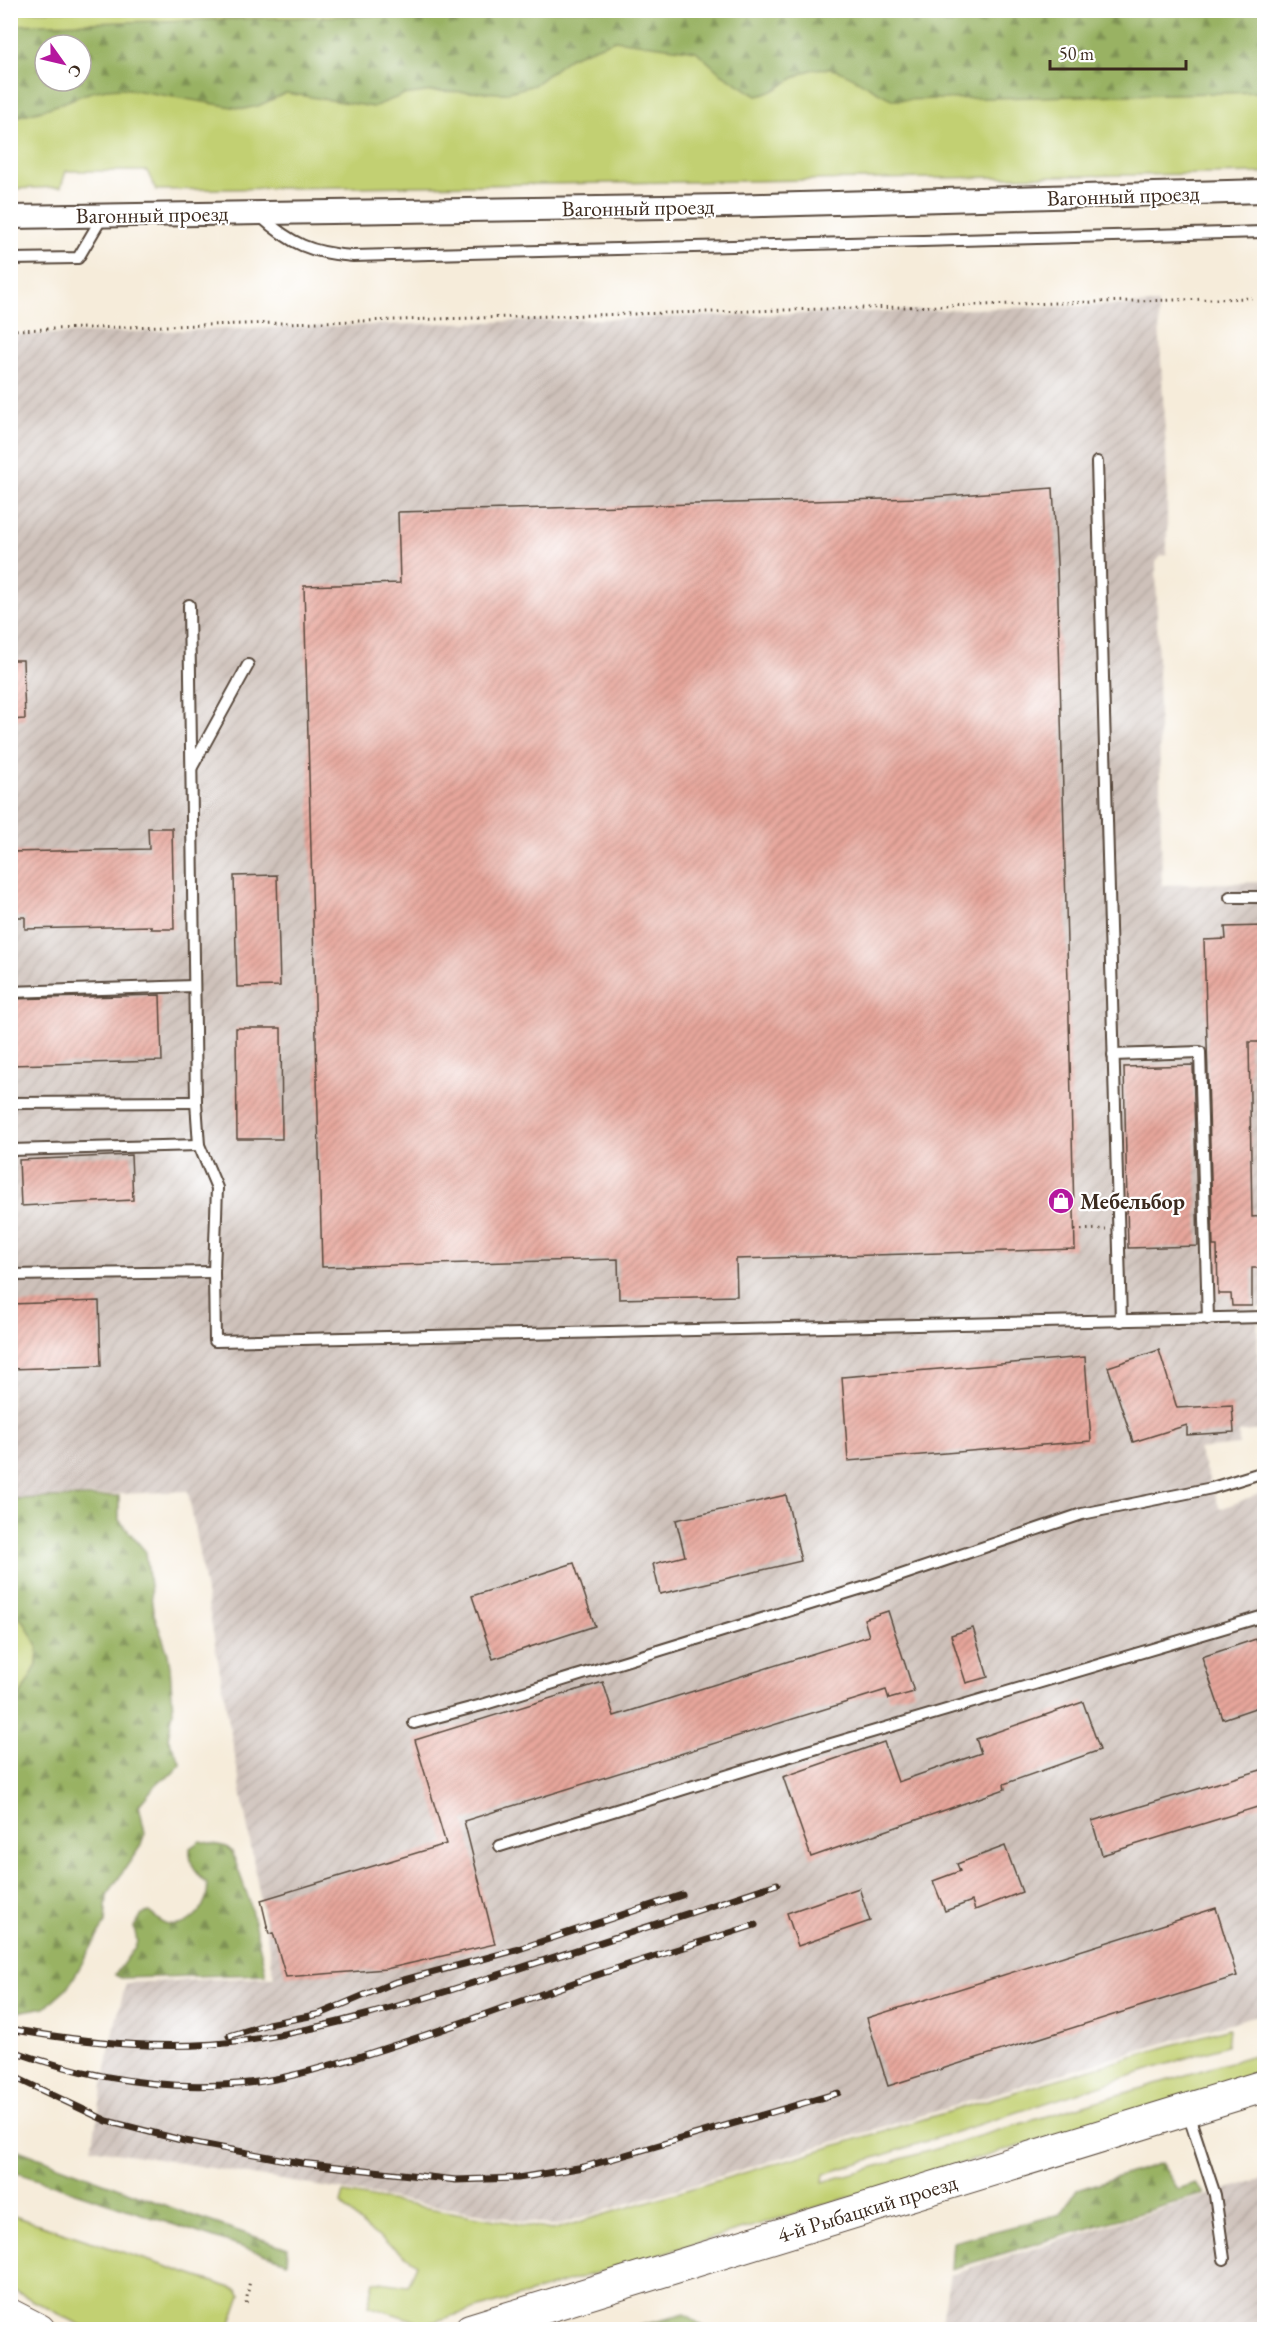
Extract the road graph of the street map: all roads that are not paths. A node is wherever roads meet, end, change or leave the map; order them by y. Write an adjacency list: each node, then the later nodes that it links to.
1 (1264, 191): 2 (street, Вагонный проезд)
2 (255, 212): 3 (street, Вагонный проезд); 5 (lane)
3 (104, 214): 4 (street, Вагонный проезд); 6 (lane)
4 (10, 217)
5 (1264, 232)
6 (10, 259)
7 (1097, 462): 15 (lane)
8 (189, 605): 10 (lane)
9 (248, 665): 10 (lane)
10 (191, 769): 13 (lane)
11 (1230, 897): 12 (lane)
12 (1264, 897)
13 (194, 986): 14 (lane); 16 (lane)
14 (10, 992)
15 (1113, 1055): 23 (lane); 24 (lane)
16 (195, 1102): 17 (lane); 18 (lane)
17 (10, 1103)
18 (199, 1145): 19 (lane); 20 (lane)
19 (10, 1150)
20 (214, 1272): 21 (lane); 24 (lane)
21 (10, 1275)
22 (1264, 1317): 23 (lane)
23 (1209, 1319): 24 (lane)
24 (1121, 1321)
25 (1264, 1472): 27 (lane)
26 (1264, 1616): 28 (lane)
27 (414, 1723)
28 (500, 1846)
29 (1264, 2086): 30 (street, 4-й Рыбацкий проезд)
30 (1187, 2110): 31 (lane); 34 (street, 4-й Рыбацкий проезд)
31 (1224, 2259)
32 (10, 2315): 33 (street)
33 (39, 2330)
34 (470, 2330)

